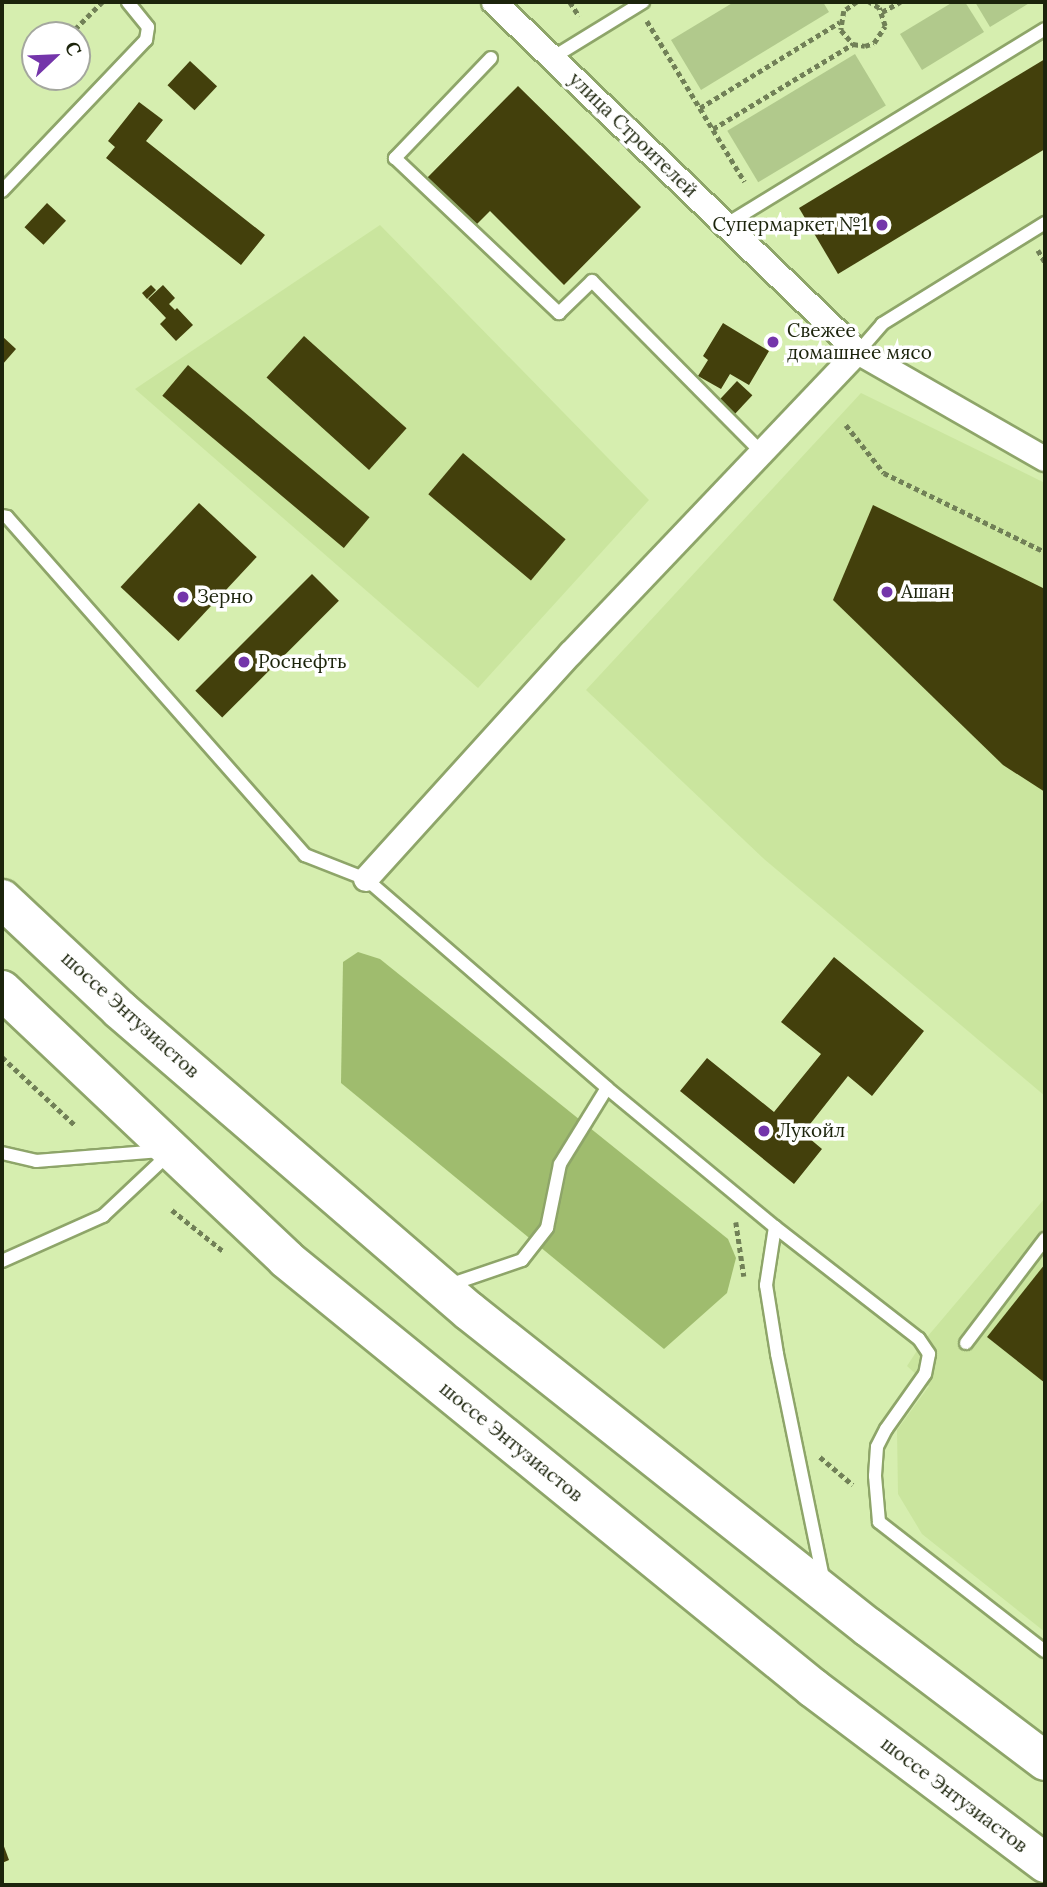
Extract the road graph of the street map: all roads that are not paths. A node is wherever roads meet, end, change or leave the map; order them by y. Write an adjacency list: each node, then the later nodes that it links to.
1 (128, 2): 7 (lane)
2 (494, 2): 6 (street, улица Строителей)
3 (640, 4): 6 (lane)
4 (1045, 29): 9 (lane)
5 (491, 58): 11 (lane)
6 (552, 58): 9 (street, улица Строителей)
7 (2, 191)
8 (1045, 223): 10 (lane)
9 (727, 224): 10 (street, улица Строителей)
10 (858, 352): 11 (street); 12 (street, улица Строителей)
11 (763, 454): 14 (street)
12 (1045, 459)
13 (2, 516): 14 (lane)
14 (366, 879): 17 (lane)
15 (2, 899): 23 (highway, шоссе Энтузиастов)
16 (2, 990): 18 (highway, шоссе Энтузиастов)
17 (607, 1088): 20 (lane); 23 (lane)
18 (172, 1151): 19 (lane); 22 (lane); 28 (highway, шоссе Энтузиастов)
19 (2, 1153)
20 (775, 1227): 25 (lane); 26 (lane)
21 (1045, 1240): 24 (lane)
22 (2, 1261)
23 (442, 1287): 25 (highway, шоссе Энтузиастов)
24 (966, 1343)
25 (825, 1592): 27 (highway, шоссе Энтузиастов)
26 (1045, 1651)
27 (1045, 1761)
28 (1045, 1863)

